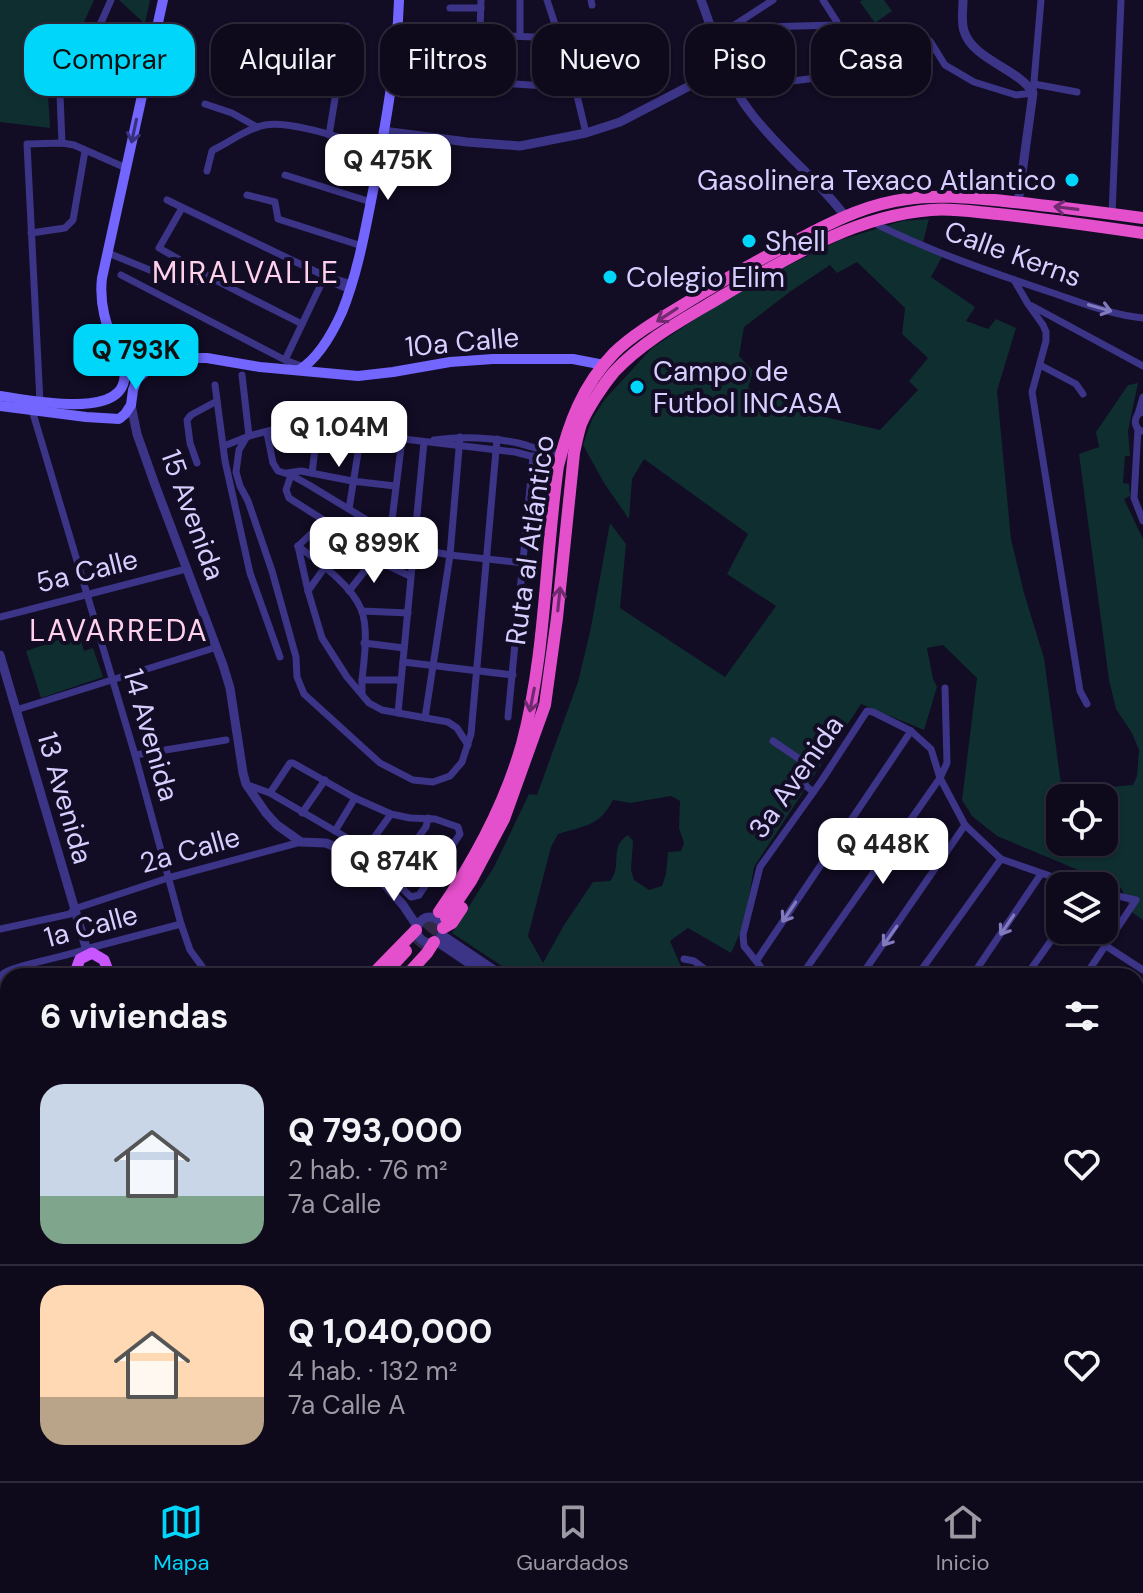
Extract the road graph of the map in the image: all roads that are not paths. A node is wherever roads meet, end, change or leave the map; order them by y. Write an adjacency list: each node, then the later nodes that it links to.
1 (111, 0): 34 (street)
2 (163, 0): 37 (main road, one-way to 37)
3 (399, 0): 14 (main road)
4 (520, 0): 19 (street)
5 (547, 0): 15 (street)
6 (701, 0): 16 (street)
7 (773, 0): 17 (street)
8 (823, 0): 18 (street)
9 (963, 0): 23 (street)
10 (1041, 0): 23 (street)
11 (1121, 0): 45 (street)
12 (481, 4): 13 (street); 19 (street)
13 (450, 8)
14 (397, 24)
15 (555, 24)
16 (710, 24)
17 (736, 24)
18 (795, 26)
19 (520, 36): 20 (street)
20 (532, 37)
21 (931, 43): 23 (street)
22 (685, 88): 32 (street)
23 (1034, 88): 24 (street); 43 (street)
24 (1077, 92)
25 (335, 96): 33 (street)
26 (389, 96): 31 (main road)
27 (577, 96): 32 (street)
28 (740, 96): 46 (street)
29 (205, 104): 30 (street)
30 (257, 127): 33 (street); 38 (street)
31 (383, 131): 32 (street); 35 (main road)
32 (586, 133)
33 (329, 135): 35 (street)
34 (62, 143): 36 (street); 49 (street, 14 Avenida)
35 (381, 150): 42 (main road)
36 (85, 151): 37 (street); 49 (street)
37 (126, 168): 52 (main road)
38 (207, 171)
39 (285, 175): 42 (street)
40 (247, 195): 51 (street)
41 (167, 200): 44 (street)
42 (371, 202): 51 (main road)
43 (1018, 203): 45 (highway, Ruta al Atlántico, one-way to 43); 46 (highway, Ruta al Atlántico)
44 (182, 208): 54 (street); 56 (street)
45 (1112, 214): 47 (highway, Ruta al Atlántico)
46 (845, 216): 64 (highway, Ruta al Atlántico, one-way to 64)
47 (1143, 218)
48 (870, 221): 50 (highway, Ruta al Atlántico); 55 (street, Calle Kerns); 146 (highway, Ruta al Atlántico, one-way to 48)
49 (31, 233): 78 (street, 14 Avenida)
50 (1143, 233)
51 (362, 246): 57 (main road)
52 (108, 253): 56 (street); 63 (main road)
53 (121, 275): 62 (street)
54 (327, 276): 57 (street); 60 (street)
55 (1014, 280): 58 (street); 59 (street, Calle Kerns, one-way to 59)
56 (217, 281): 60 (street)
57 (351, 287): 61 (main road)
58 (1028, 304): 65 (street); 66 (street)
59 (1143, 318)
60 (302, 324): 62 (street)
61 (315, 356): 68 (main road); 69 (main road)
62 (288, 361): 68 (street)
63 (123, 362): 67 (main road); 74 (main road)
64 (604, 365): 69 (main road, 10a Calle); 95 (highway, Ruta al Atlántico)
65 (1040, 365): 72 (street); 137 (street)
66 (1143, 366)
67 (150, 368): 68 (main road, 10a Calle); 79 (main road)
68 (302, 368): 69 (main road, 10a Calle)
69 (325, 373)
70 (242, 375): 86 (street)
71 (215, 385): 76 (street)
72 (1083, 394)
73 (0, 396): 78 (main road)
74 (111, 397): 78 (main road); 79 (main road)
75 (1143, 399): 80 (street)
76 (217, 401): 92 (street); 97 (street)
77 (0, 406): 78 (main road)
78 (36, 406): 79 (main road); 119 (street, 14 Avenida)
79 (125, 413): 84 (street, 15 Avenida); 84 (street, 15 Avenida)
80 (1140, 413): 82 (street)
81 (318, 425): 83 (street); 85 (street); 99 (street)
82 (1141, 430): 91 (street)
83 (267, 433): 86 (street); 100 (street)
84 (137, 434): 115 (street, 15 Avenida)
85 (361, 434): 88 (street); 101 (street)
86 (248, 437): 92 (street); 145 (street)
87 (460, 437): 89 (street); 90 (street); 93 (street)
88 (402, 439): 90 (street); 102 (street)
89 (497, 439): 94 (street); 95 (street)
90 (424, 442): 93 (street); 109 (street)
91 (1141, 445): 105 (street)
92 (224, 446): 127 (street)
93 (459, 446): 94 (street); 110 (street)
94 (496, 449): 96 (street); 112 (street)
95 (562, 453): 98 (highway, Ruta al Atlántico)
96 (533, 456): 98 (street); 113 (street)
97 (197, 463)
98 (558, 466): 146 (highway, Ruta al Atlántico, one-way to 146)
99 (312, 473): 100 (street); 101 (street)
100 (288, 474): 103 (street); 104 (street)
101 (352, 481): 102 (street); 103 (street)
102 (395, 486): 106 (street)
103 (349, 509): 106 (street)
104 (325, 521): 107 (street); 108 (street)
105 (1143, 521)
106 (390, 536): 109 (street)
107 (346, 541): 111 (street); 114 (street)
108 (298, 546): 114 (street); 117 (street)
109 (413, 548): 110 (street); 116 (street)
110 (450, 555): 112 (street); 129 (street)
111 (374, 559): 116 (street); 118 (street)
112 (486, 559): 113 (street); 130 (street)
113 (524, 563): 131 (street)
114 (325, 567): 117 (street); 118 (street)
115 (186, 569): 119 (street, 5a Calle); 124 (street, 15 Avenida)
116 (410, 576): 121 (street)
117 (308, 591): 136 (street)
118 (349, 591): 120 (street)
119 (87, 594): 122 (street, 5a Calle); 132 (street, 14 Avenida)
120 (362, 611): 121 (street); 123 (street)
121 (408, 613): 125 (street)
122 (0, 617)
123 (364, 643): 125 (street); 133 (street)
124 (217, 647): 132 (street); 150 (street, 15 Avenida)
125 (404, 648): 128 (street)
126 (0, 655): 138 (street, 13 Avenida)
127 (280, 657)
128 (403, 662): 129 (street); 134 (street)
129 (432, 667): 130 (street); 141 (street)
130 (477, 672): 131 (street); 145 (street)
131 (513, 675): 140 (street)
132 (112, 679): 138 (street); 147 (street, 14 Avenida)
133 (362, 680): 134 (street); 136 (street)
134 (400, 680): 139 (street)
135 (945, 688): 148 (street)
136 (362, 694): 139 (street)
137 (1087, 704)
138 (16, 710): 168 (street, 13 Avenida)
139 (398, 713): 141 (street)
140 (508, 717)
141 (425, 718): 145 (street)
142 (911, 731): 148 (street); 151 (street, 3a Avenida); 178 (street, one-way to 178)
143 (226, 740): 147 (street)
144 (773, 741): 151 (street)
145 (468, 745)
146 (524, 752): 170 (highway); 170 (highway)
147 (135, 755): 164 (street, 14 Avenida)
148 (940, 778): 157 (street); 191 (street)
149 (325, 780): 152 (street); 153 (street); 154 (street)
150 (246, 784): 152 (street); 159 (street, 15 Avenida)
151 (813, 792): 178 (street, 3a Avenida)
152 (270, 793): 154 (street)
153 (355, 798): 155 (street); 158 (street)
154 (302, 813): 158 (street)
155 (391, 814): 156 (street); 160 (street)
156 (428, 818): 165 (street); 165 (street)
157 (965, 825): 161 (street); 192 (street, one-way to 192)
158 (335, 831): 160 (street)
159 (301, 842): 164 (street, 2a Calle); 165 (street, 15 Avenida)
160 (366, 849): 165 (street)
161 (1001, 859): 162 (street); 193 (street)
162 (1041, 874): 163 (street); 194 (street, one-way to 194)
163 (1046, 876)
164 (168, 878): 168 (street, 2a Calle); 169 (street, 14 Avenida)
165 (389, 880): 167 (street, 15 Avenida)
166 (1118, 896): 171 (street)
167 (403, 905): 170 (street, 15 Avenida); 173 (street, 15 Avenida)
168 (74, 909): 172 (street, 2a Calle); 176 (street, 13 Avenida)
169 (181, 924): 176 (street, 1a Calle); 182 (street, 14 Avenida)
170 (437, 926): 173 (street); 173 (street); 186 (highway); 187 (street); 188 (street)
171 (1118, 928)
172 (0, 929)
173 (417, 937): 183 (highway); 184 (highway); 185 (highway)
174 (1049, 944): 195 (street)
175 (1106, 946): 196 (street); 197 (street)
176 (87, 952): 179 (street, 1a Calle); 180 (main road); 181 (main road)
177 (684, 959): 189 (street)
178 (757, 960): 190 (street)
179 (16, 968)
180 (78, 968)
181 (107, 968)
182 (203, 968)
183 (380, 968)
184 (390, 968)
185 (400, 968)
186 (413, 968)
187 (480, 968)
188 (492, 968)
189 (703, 968)
190 (762, 968)
191 (807, 968)
192 (867, 968)
193 (923, 968)
194 (977, 968)
195 (1032, 968)
196 (1091, 968)
197 (1140, 968)

